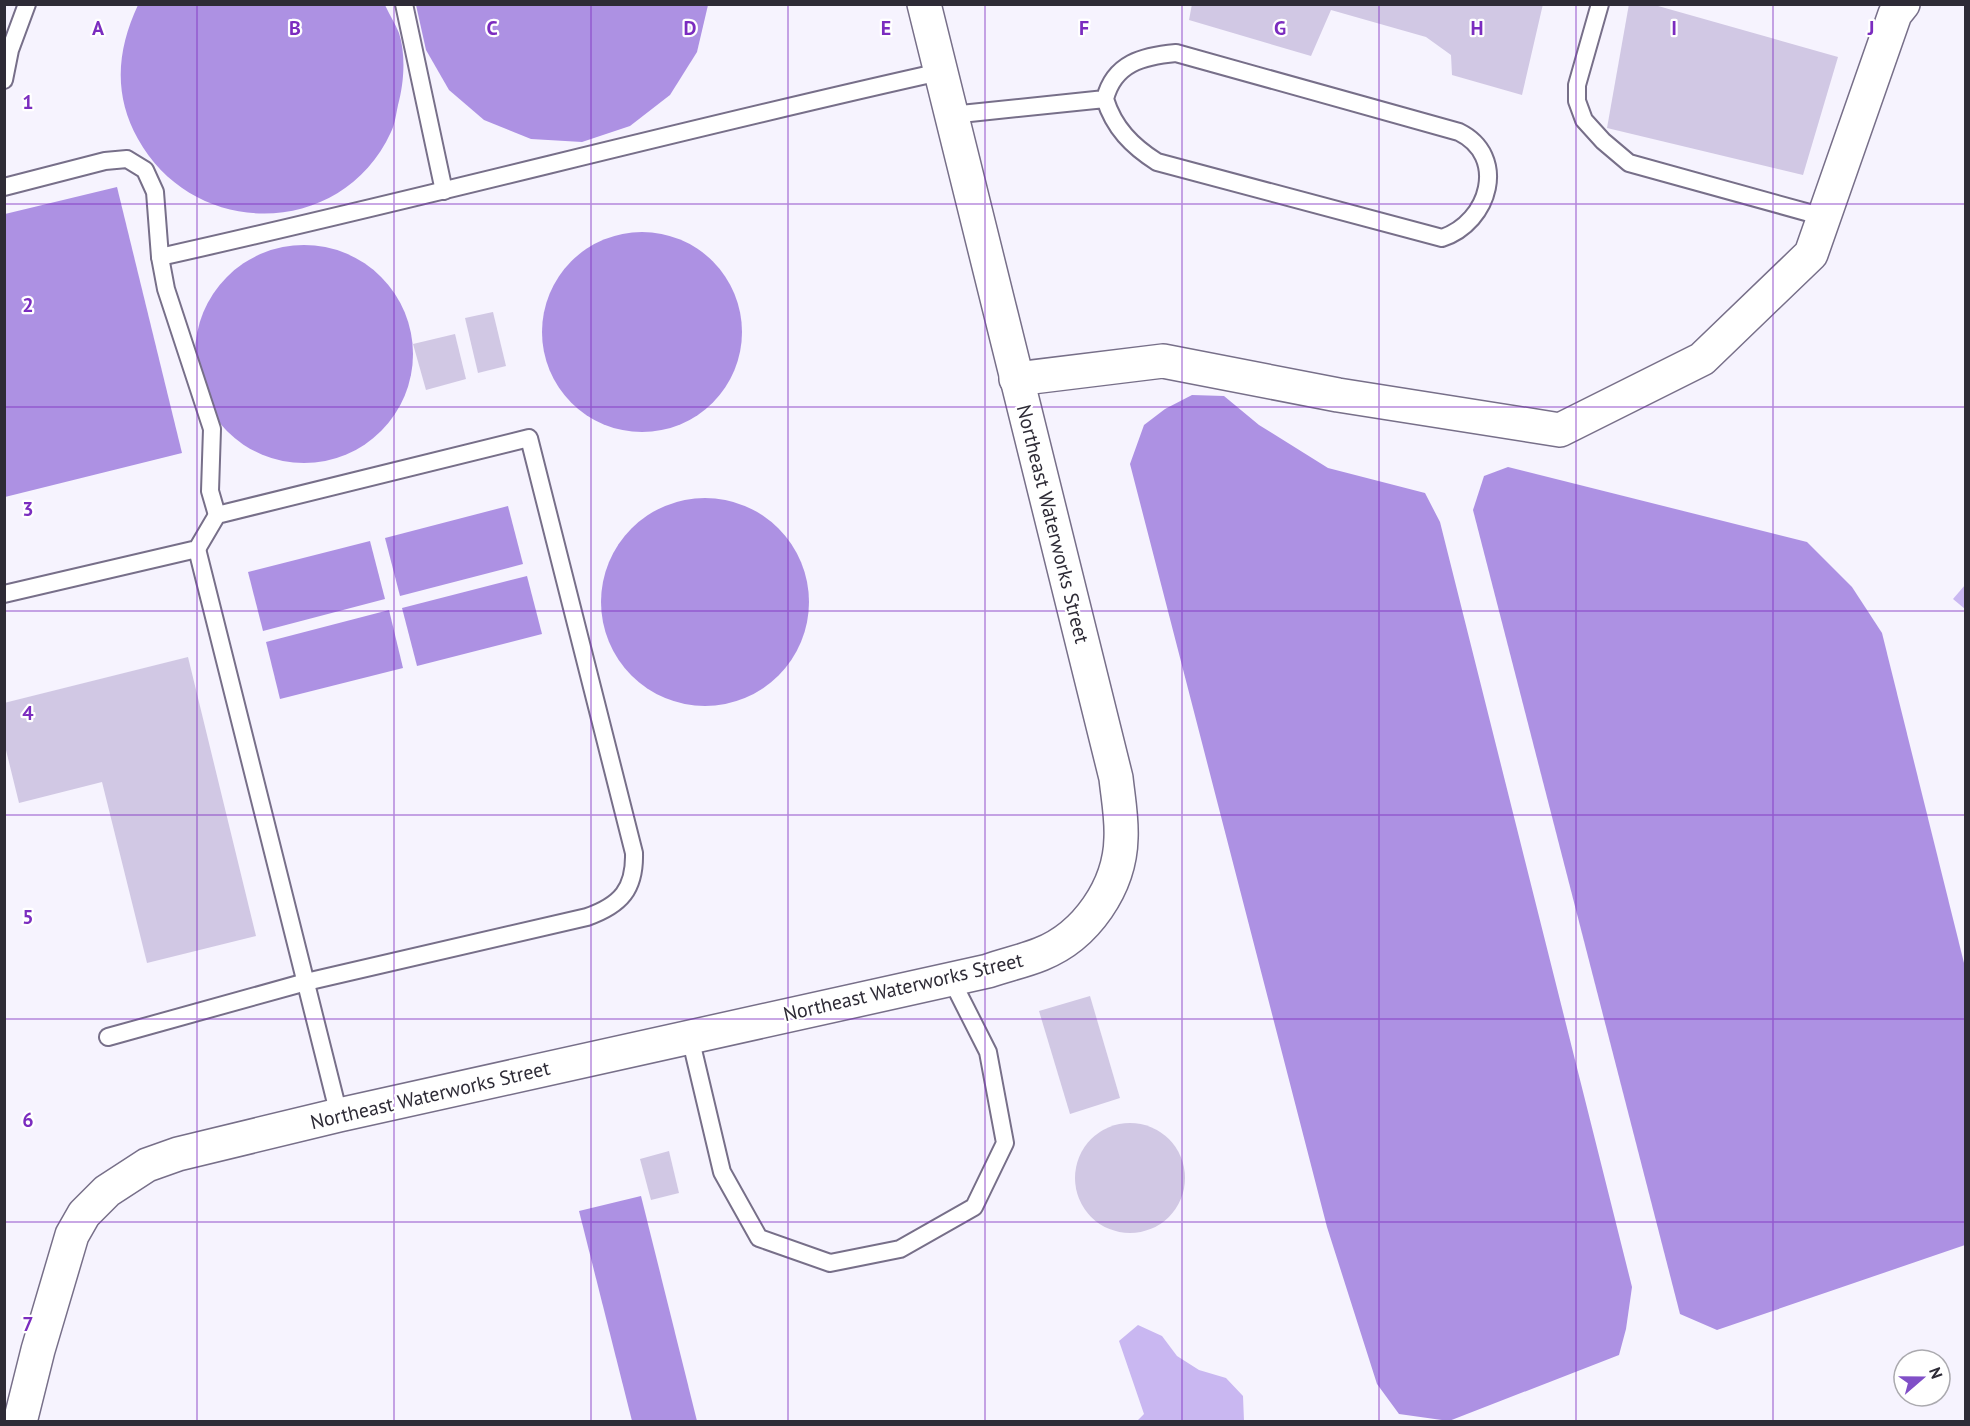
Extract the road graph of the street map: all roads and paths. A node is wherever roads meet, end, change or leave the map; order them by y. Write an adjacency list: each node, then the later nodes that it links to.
1 (27, 4): 7 (lane)
2 (404, 4): 11 (lane)
3 (924, 4): 6 (street, Northeast Waterworks Street)
4 (1600, 4): 12 (lane)
5 (1896, 6): 12 (street)
6 (940, 72): 9 (street, Northeast Waterworks Street); 11 (lane)
7 (4, 80)
8 (1105, 99): 8 (lane); 9 (lane)
9 (951, 115): 14 (street, Northeast Waterworks Street)
10 (4, 187): 13 (lane)
11 (444, 191): 13 (lane)
12 (1824, 217): 14 (street)
13 (160, 257): 15 (lane)
14 (1016, 379): 18 (street, Northeast Waterworks Street)
15 (217, 515): 16 (lane); 19 (lane)
16 (197, 549): 17 (lane); 19 (lane)
17 (4, 594)
18 (951, 979): 21 (street, Northeast Waterworks Street); 21 (lane)
19 (306, 982): 20 (lane); 22 (lane)
20 (108, 1037)
21 (690, 1037): 22 (street, Northeast Waterworks Street)
22 (339, 1115): 23 (street, Northeast Waterworks Street)
23 (20, 1422)

